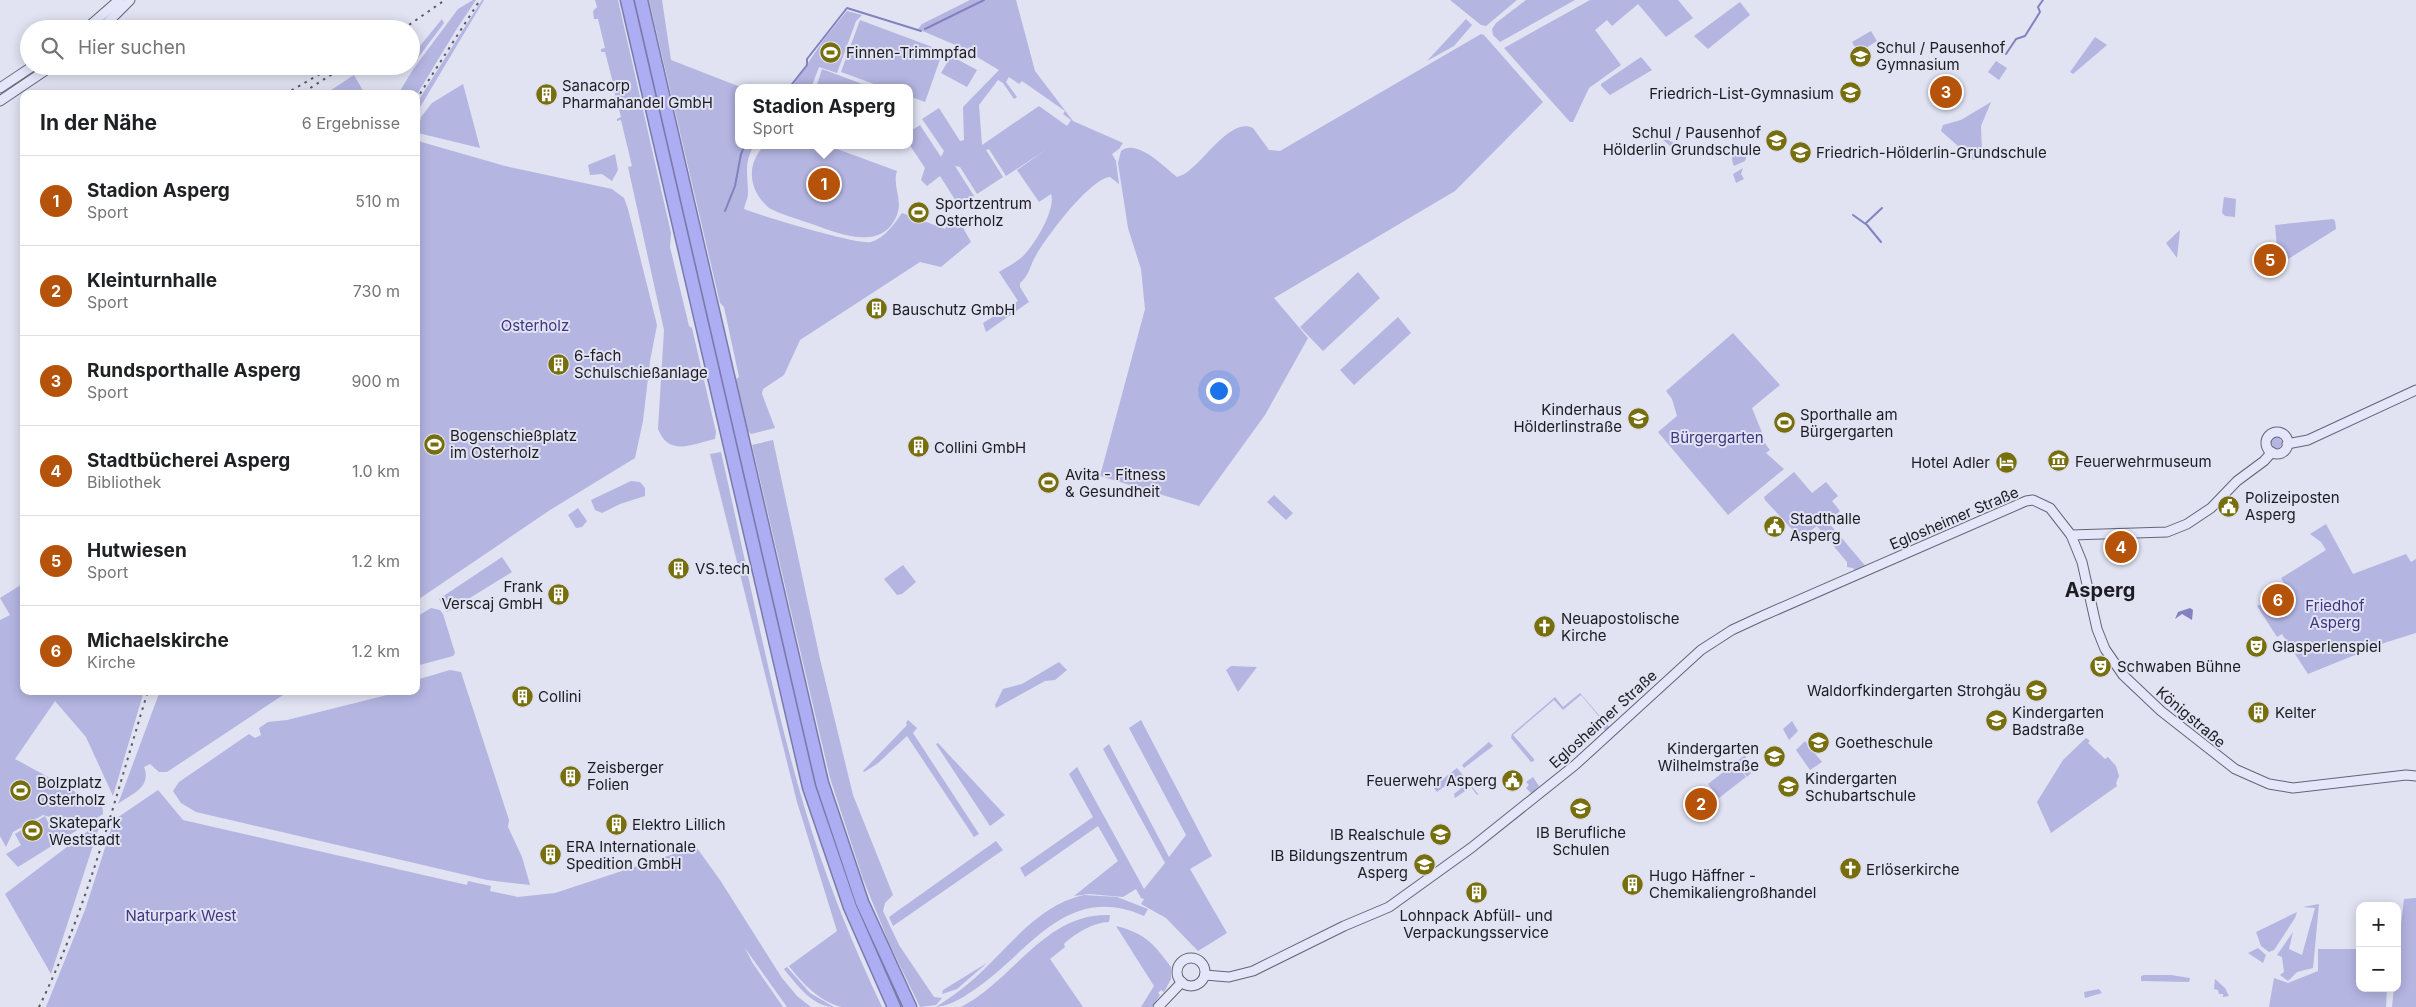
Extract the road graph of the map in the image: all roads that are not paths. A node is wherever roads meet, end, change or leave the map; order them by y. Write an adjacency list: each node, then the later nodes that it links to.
1 (119, 0): 5 (main road)
2 (130, 0): 6 (main road)
3 (627, 0): 19 (highway)
4 (641, 0): 20 (highway)
5 (96, 20)
6 (110, 20)
7 (20, 75): 9 (main road)
8 (39, 75): 10 (main road)
9 (0, 88)
10 (0, 101)
11 (2416, 390): 12 (main road)
12 (2287, 444): 13 (main road); 13 (main road)
13 (2272, 452): 15 (main road)
14 (2033, 500): 15 (main road, Königstraße); 17 (main road, Eglosheimer Straße)
15 (2071, 536): 16 (main road, Königstraße)
16 (2416, 776)
17 (1205, 975): 18 (main road); 18 (main road)
18 (1182, 982): 21 (main road)
19 (892, 1003)
20 (910, 1007)
21 (1158, 1007)

